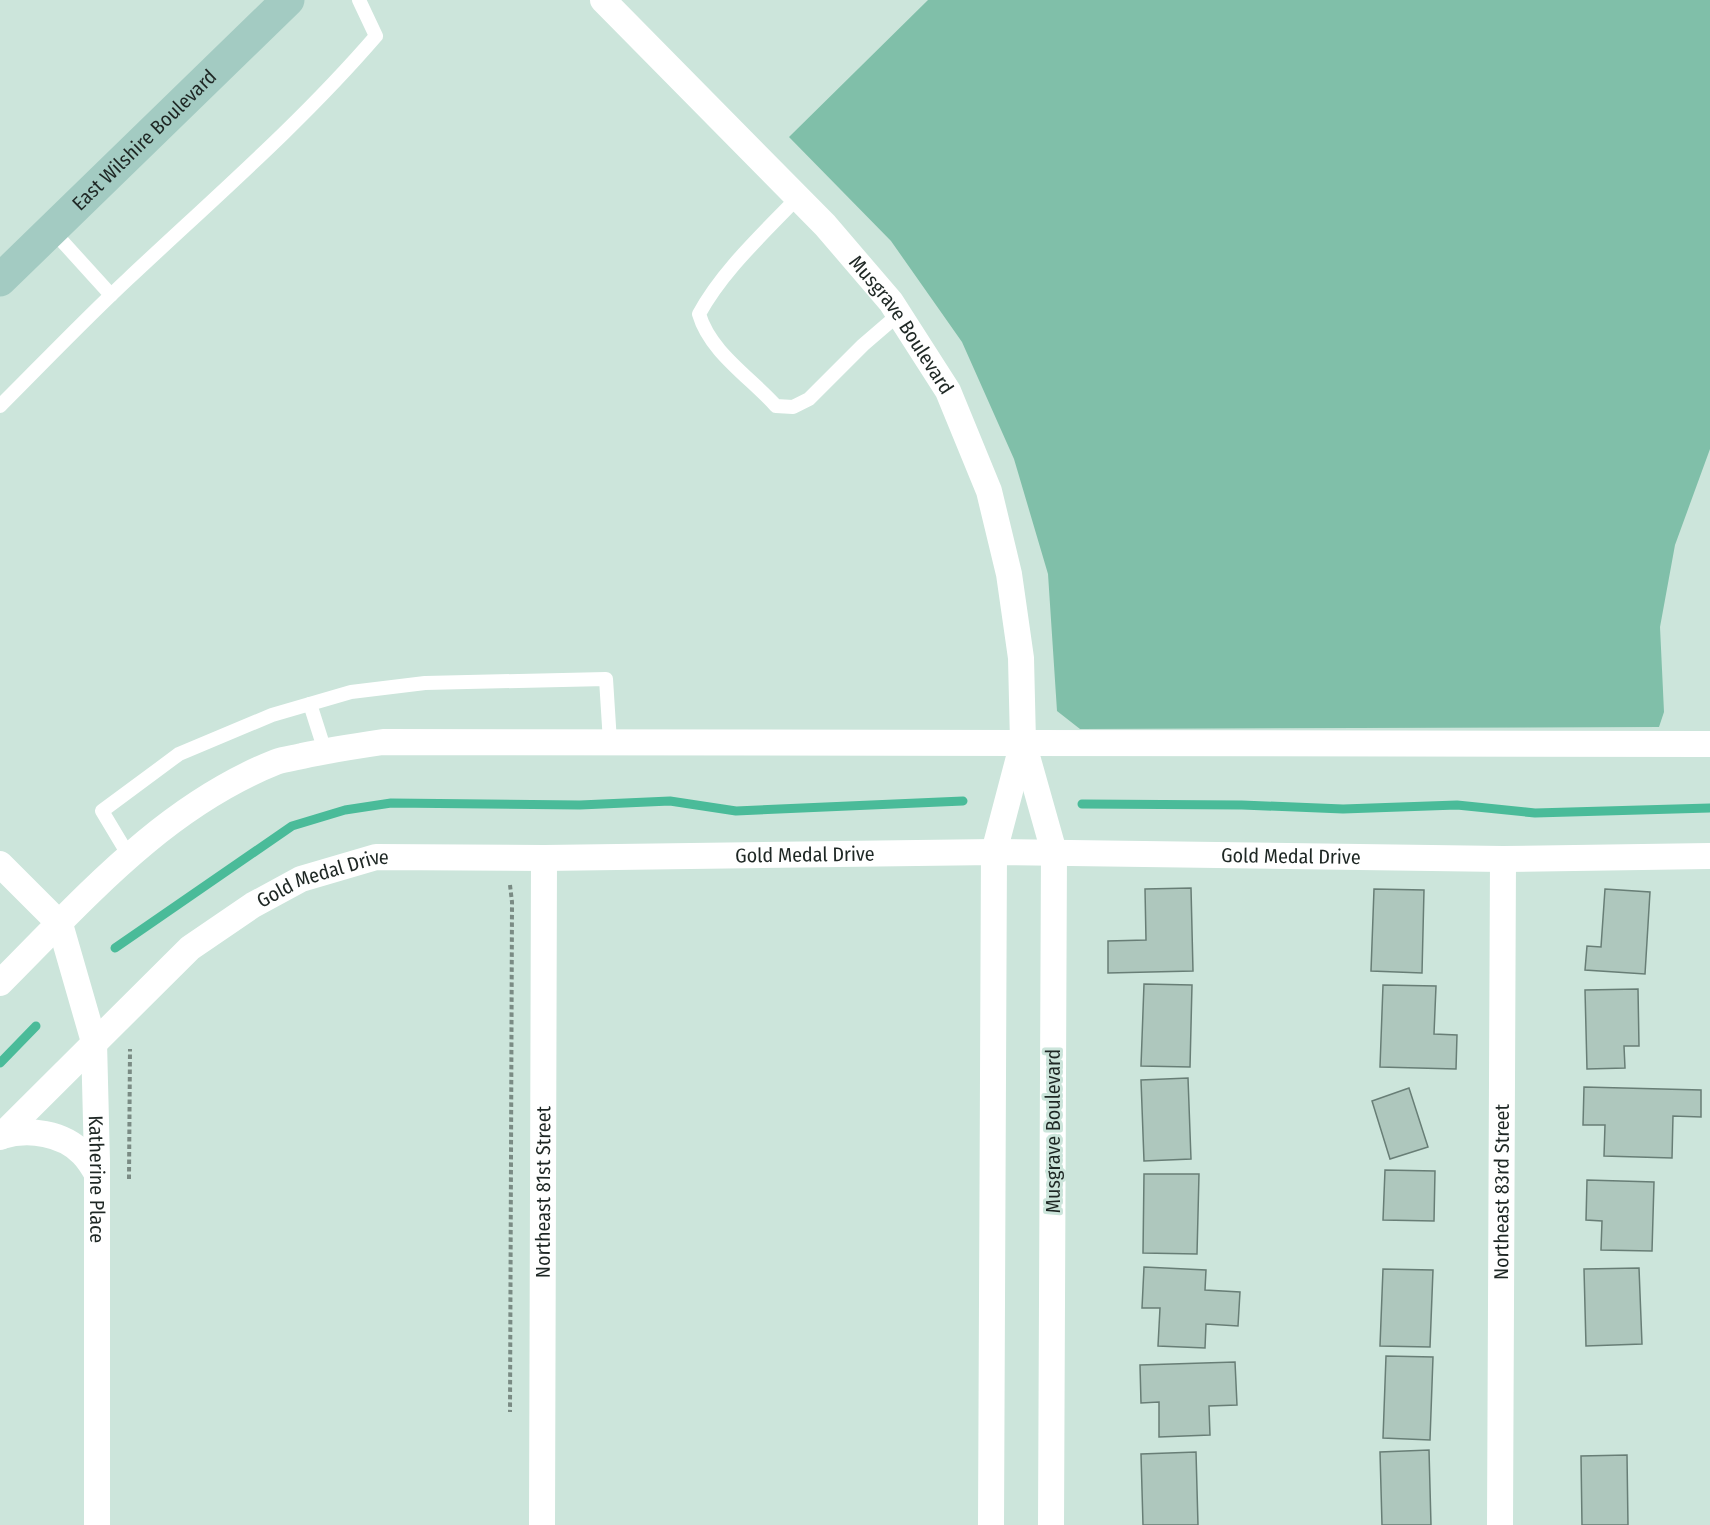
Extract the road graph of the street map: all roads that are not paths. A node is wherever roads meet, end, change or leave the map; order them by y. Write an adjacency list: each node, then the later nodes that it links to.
1 (288, 0): 5 (street, East Wilshire Boulevard)
2 (359, 0): 7 (lane)
3 (603, 0): 4 (street, Musgrave Boulevard)
4 (798, 197): 8 (street, Musgrave Boulevard); 8 (lane)
5 (52, 230): 6 (street, East Wilshire Boulevard); 7 (lane)
6 (0, 280)
7 (111, 295): 9 (lane)
8 (899, 314): 12 (street, Musgrave Boulevard)
9 (0, 406)
10 (309, 704): 11 (lane); 14 (lane); 17 (lane)
11 (610, 742): 12 (street); 14 (street)
12 (1023, 742): 13 (street); 15 (street, Musgrave Boulevard); 16 (street, Musgrave Boulevard)
13 (1710, 744)
14 (325, 751): 17 (street)
15 (994, 852): 16 (street, Gold Medal Drive); 19 (street, Gold Medal Drive); 29 (street, Musgrave Boulevard)
16 (1054, 852): 20 (street, Gold Medal Drive); 30 (street, Musgrave Boulevard)
17 (129, 856): 22 (street)
18 (1710, 856): 20 (street, Gold Medal Drive)
19 (544, 858): 24 (street, Gold Medal Drive); 28 (street, Northeast 81st Street)
20 (1503, 859): 31 (street, Northeast 83rd Street)
21 (0, 864): 22 (street, Katherine Place)
22 (60, 924): 23 (street); 24 (street, Katherine Place)
23 (0, 983)
24 (94, 1042): 25 (street, Gold Medal Drive); 26 (street, Katherine Place)
25 (1, 1136): 26 (street)
26 (97, 1174): 27 (street, Katherine Place)
27 (97, 1525)
28 (542, 1525)
29 (991, 1525)
30 (1051, 1525)
31 (1500, 1525)

